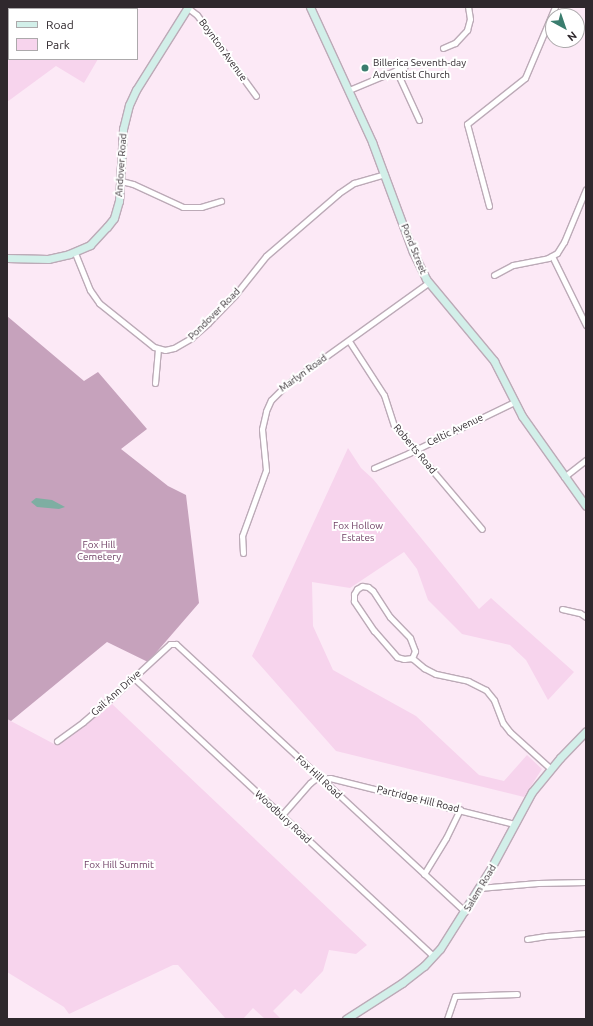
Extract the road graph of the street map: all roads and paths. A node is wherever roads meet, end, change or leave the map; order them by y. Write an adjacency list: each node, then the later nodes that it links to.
1 (188, 7): 9 (street, Boynton Avenue); 12 (main road, Andover Road)
2 (310, 7): 8 (main road, Pond Street)
3 (468, 7): 5 (street)
4 (555, 7): 15 (street)
5 (443, 48)
6 (404, 67): 7 (street)
7 (396, 70): 8 (street); 10 (street)
8 (349, 90): 11 (main road, Pond Street)
9 (256, 96)
10 (419, 120)
11 (385, 174): 20 (main road, Pond Street); 23 (street, Pondover Road)
12 (121, 182): 14 (street); 16 (main road, Andover Road)
13 (586, 189): 17 (street)
14 (220, 201)
15 (489, 206)
16 (75, 253): 18 (main road, Andover Road); 23 (street)
17 (552, 256): 19 (street); 21 (street)
18 (7, 258)
19 (494, 275)
20 (428, 283): 22 (street, Marlyn Road); 25 (main road, Pond Street)
21 (586, 325)
22 (349, 341): 26 (street, Roberts Road); 32 (street, Marlyn Road)
23 (158, 349): 24 (street)
24 (155, 383)
25 (514, 402): 26 (street, Celtic Avenue); 29 (main road, Pond Street)
26 (415, 450): 28 (street, Celtic Avenue); 31 (street, Roberts Road)
27 (586, 460): 29 (street)
28 (374, 468)
29 (564, 477): 30 (main road, Pond Street)
30 (586, 506)
31 (482, 529)
32 (243, 553)
33 (562, 609): 34 (street)
34 (586, 617)
35 (172, 643): 37 (street, Gail Ann Drive); 41 (street, Fox Hill Road)
36 (412, 658): 36 (street); 40 (street)
37 (134, 678): 39 (street, Gail Ann Drive); 43 (street, Woodbury Road)
38 (586, 731): 40 (main road, Salem Road)
39 (57, 741)
40 (551, 769): 44 (main road, Salem Road)
41 (321, 778): 42 (street, Partridge Hill Road); 43 (street); 45 (street, Fox Hill Road)
42 (460, 809): 44 (street, Partridge Hill Road); 45 (street)
43 (281, 816): 51 (street, Woodbury Road)
44 (515, 824): 47 (main road, Salem Road)
45 (424, 874): 48 (street, Fox Hill Road)
46 (586, 882): 47 (street)
47 (480, 888): 48 (main road, Salem Road)
48 (465, 912): 51 (main road, Salem Road)
49 (586, 933): 50 (street)
50 (527, 939)
51 (433, 956): 53 (main road, Salem Road)
52 (517, 994): 54 (street)
53 (346, 1019)
54 (447, 1019)

